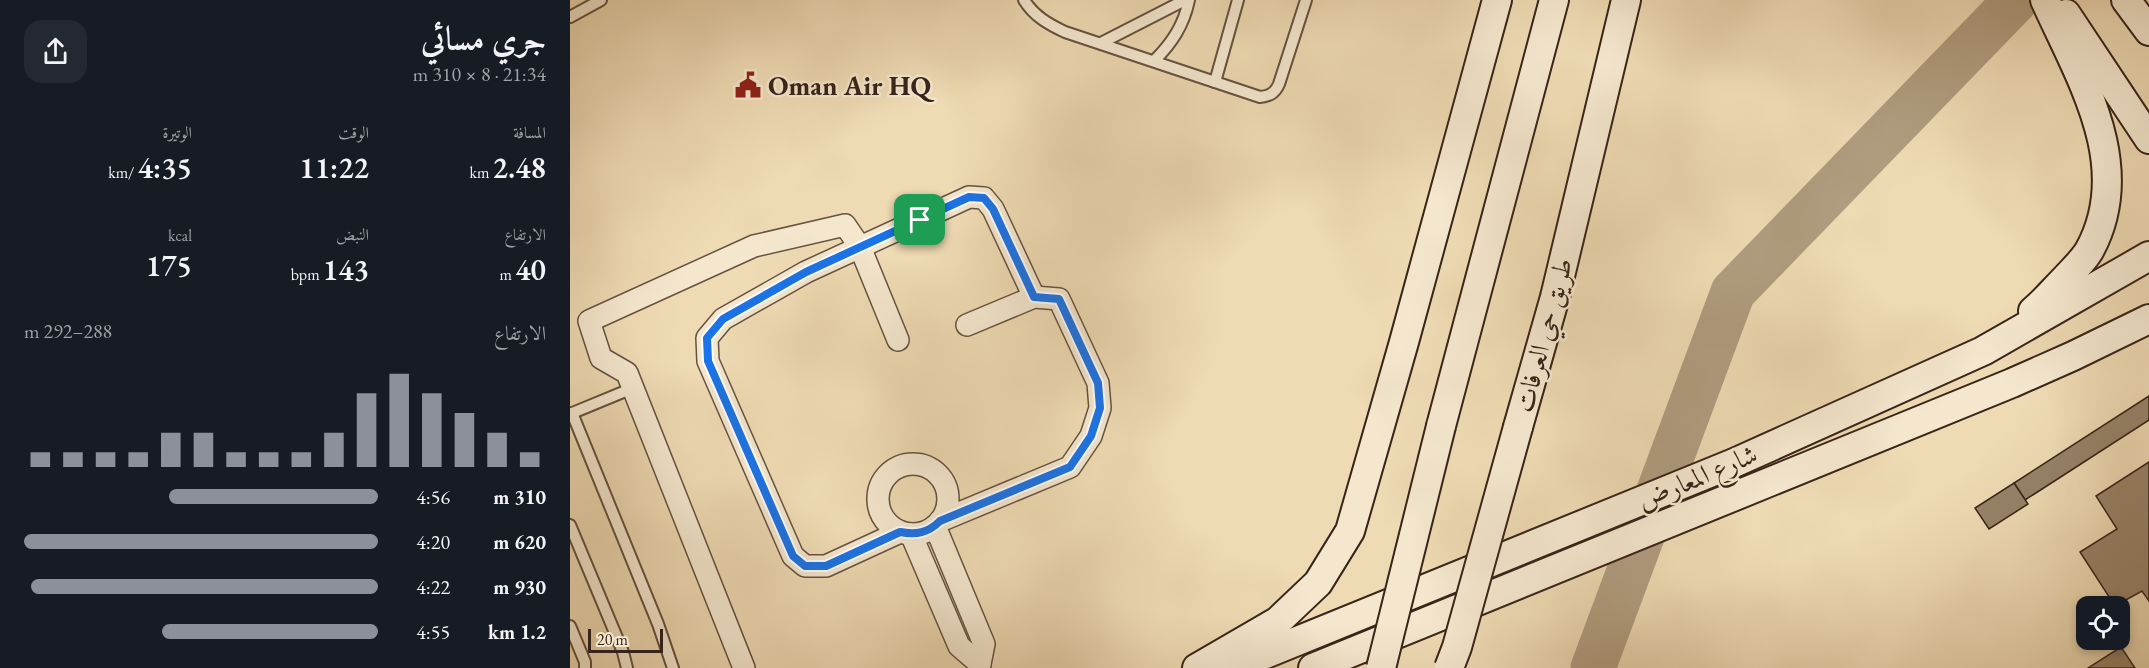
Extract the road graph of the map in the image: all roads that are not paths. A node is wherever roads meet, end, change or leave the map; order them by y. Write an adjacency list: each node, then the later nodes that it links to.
1 (601, 0): 14 (lane)
2 (1024, 0): 16 (lane)
3 (1185, 0): 16 (lane)
4 (1189, 0): 17 (lane)
5 (1238, 0): 18 (lane)
6 (1306, 0): 18 (lane)
7 (1497, 0): 44 (main road)
8 (1554, 0): 47 (main road, bridge)
9 (1626, 0): 19 (main road, طريق حي العرفات)
10 (1642, 0): 19 (main road)
11 (2045, 0): 28 (main road)
12 (2057, 0): 20 (main road)
13 (2126, 0): 15 (main road)
14 (570, 17)
15 (2149, 31)
16 (1101, 43): 17 (lane)
17 (1154, 61): 18 (lane)
18 (1215, 82)
19 (1607, 86): 48 (main road, طريق حي العرفات, bridge)
20 (2149, 139)
21 (860, 247): 23 (street); 27 (street); 30 (street); 34 (street)
22 (2149, 256): 28 (main road, شارع المعارض)
23 (1034, 297): 25 (street); 32 (street)
24 (2149, 319): 29 (main road, شارع المعارض)
25 (967, 325)
26 (2149, 336): 29 (main road)
27 (898, 340)
28 (1983, 351): 45 (main road, شارع المعارض)
29 (2073, 356): 46 (main road, شارع المعارض)
30 (633, 388): 31 (lane); 43 (street)
31 (571, 414): 42 (lane)
32 (938, 523): 34 (street); 34 (street); 37 (street)
33 (570, 525): 36 (lane)
34 (906, 533): 37 (street)
35 (570, 626): 38 (lane)
36 (623, 652): 39 (lane); 40 (lane); 41 (lane)
37 (981, 666)
38 (585, 668)
39 (620, 668)
40 (627, 668)
41 (635, 668)
42 (673, 668)
43 (744, 668)
44 (1197, 668)
45 (1231, 668)
46 (1314, 668)
47 (1381, 668)
48 (1449, 668)

